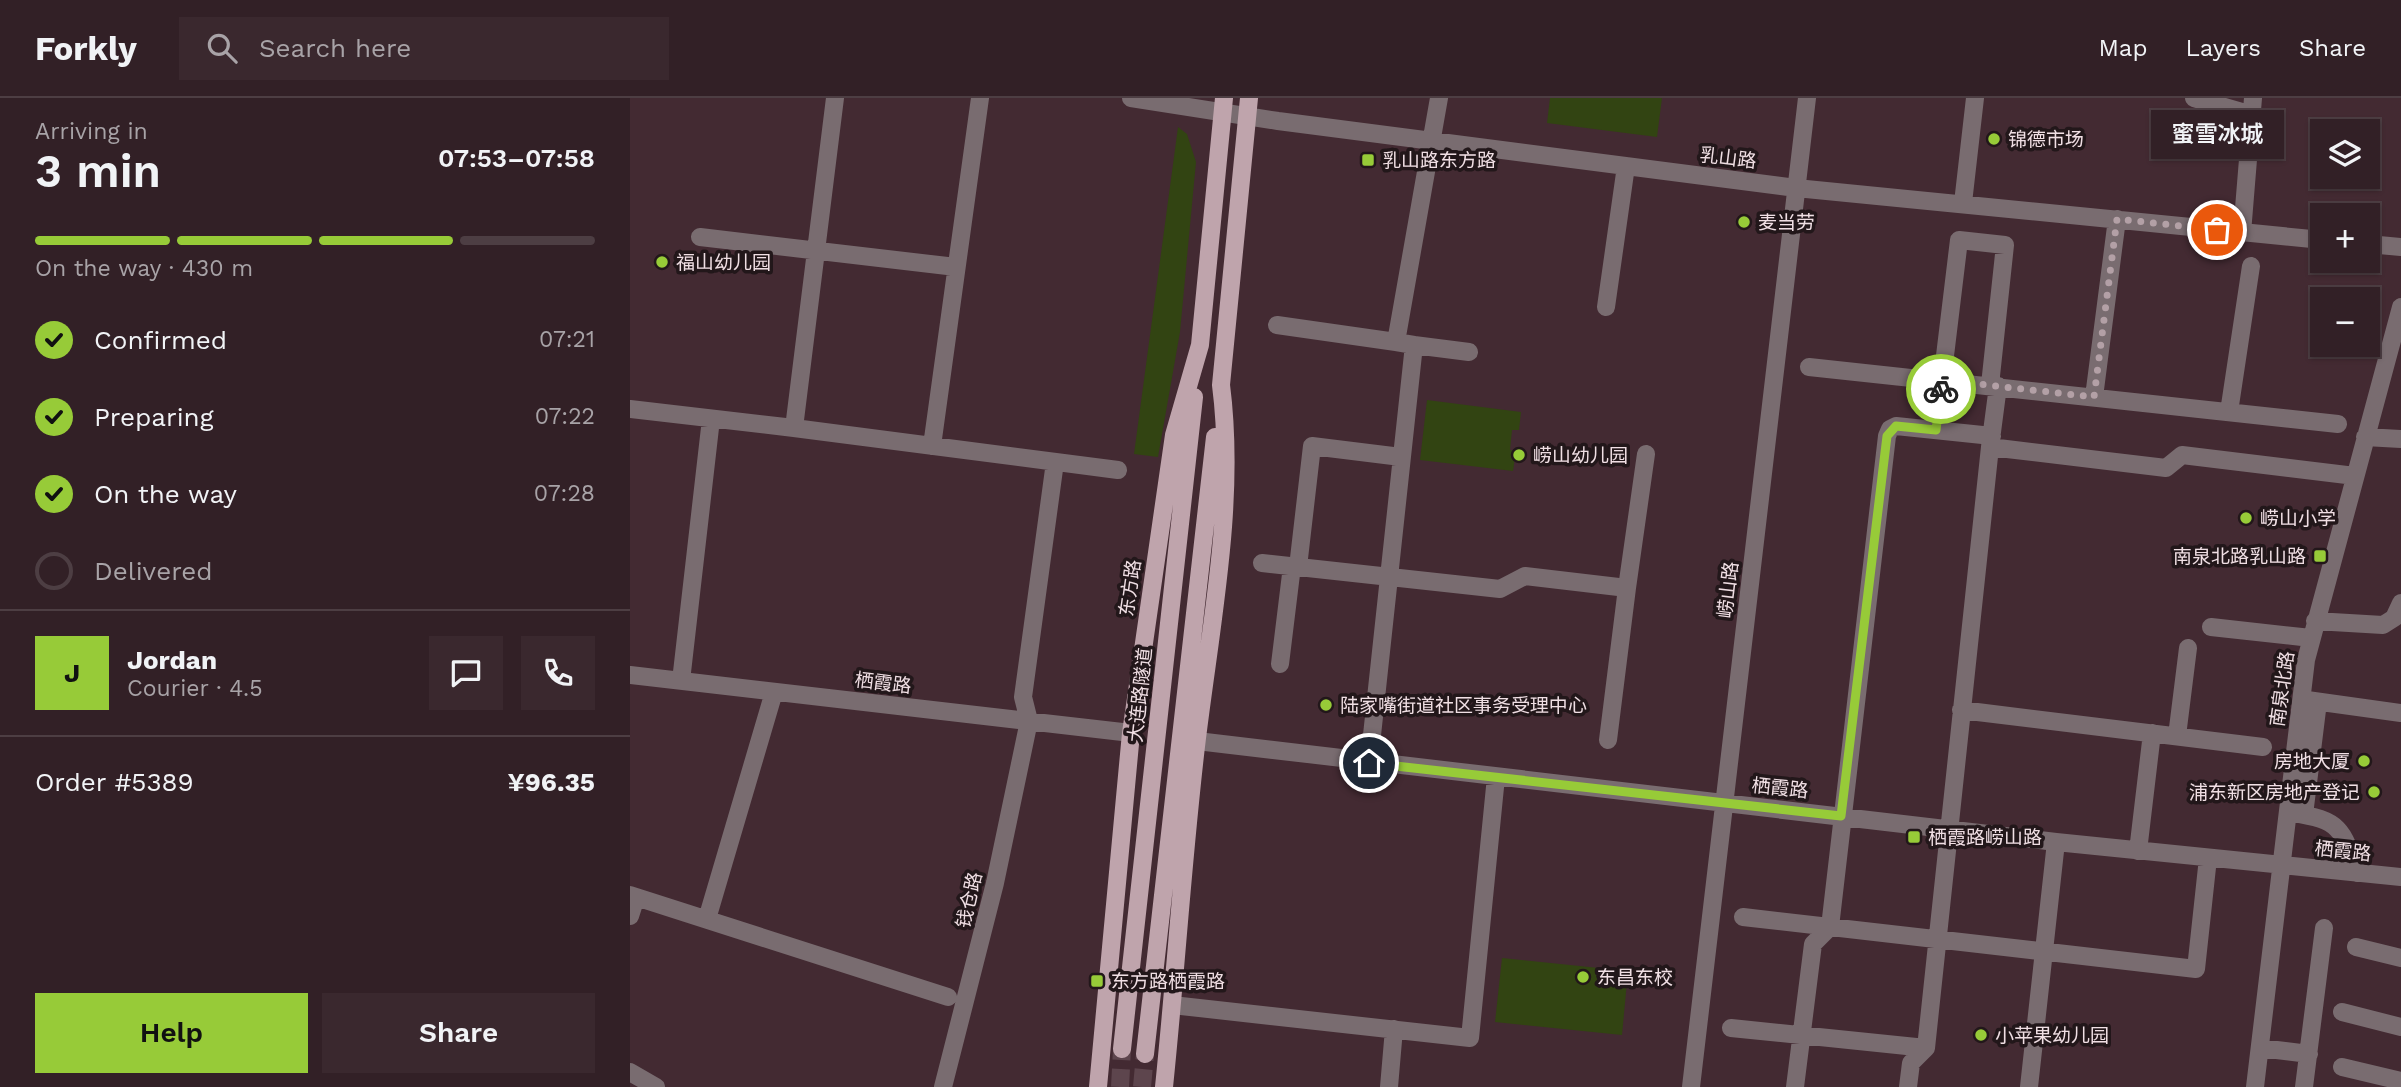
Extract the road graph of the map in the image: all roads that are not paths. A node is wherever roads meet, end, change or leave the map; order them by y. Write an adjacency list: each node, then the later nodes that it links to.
1 (835, 98): 21 (street)
2 (980, 98): 23 (street)
3 (1131, 98): 8 (street, 乳山路)
4 (1439, 98): 11 (street)
5 (1807, 98): 13 (street, 崂山路)
6 (1975, 98): 14 (street)
7 (2194, 98): 10 (street)
8 (1223, 104): 9 (street, 乳山路); 28 (main road, 东方路)
9 (1248, 107): 11 (street, 乳山路); 34 (main road)
10 (2253, 107): 16 (street)
11 (1434, 141): 12 (street, 乳山路); 27 (street)
12 (1626, 166): 13 (street, 乳山路); 24 (street)
13 (1796, 188): 14 (street, 乳山路); 76 (street, 崂山路)
14 (1962, 203): 15 (street, 乳山路)
15 (2117, 219): 16 (street, 乳山路); 36 (street)
16 (2242, 233): 18 (street, 乳山路)
17 (700, 237): 21 (street)
18 (2310, 239)
19 (2380, 245): 20 (street)
20 (2401, 247)
21 (816, 250): 23 (street); 41 (street)
22 (2250, 266): 38 (street)
23 (956, 267): 46 (street)
24 (1606, 307)
25 (2401, 307): 32 (street, 南泉北路)
26 (1278, 325): 27 (street)
27 (1396, 342): 29 (street)
28 (1199, 345): 68 (main road, 东方路); 105 (main road, 大连路隧道)
29 (1414, 345): 30 (street); 48 (street)
30 (1469, 352)
31 (1809, 366): 33 (street)
32 (2392, 372): 43 (street, 南泉北路)
33 (1942, 380): 35 (street); 35 (street); 42 (street)
34 (1221, 385): 72 (main road); 106 (main road)
35 (1994, 386): 36 (street); 45 (street)
36 (2094, 397): 38 (street)
37 (630, 409): 39 (street)
38 (2229, 412): 40 (street)
39 (711, 419): 41 (street); 62 (street)
40 (2338, 424)
41 (793, 428): 46 (street)
42 (1936, 430): 45 (street); 78 (street)
43 (2365, 437): 44 (street); 51 (street, 南泉北路)
44 (2401, 439)
45 (1991, 441): 51 (street); 65 (street)
46 (932, 446): 49 (street)
47 (1646, 454): 55 (street)
48 (1401, 457): 53 (street); 54 (street)
49 (1055, 462): 50 (street); 67 (street, 钱仓路)
50 (1118, 470)
51 (2355, 476): 58 (street, 南泉北路)
52 (1262, 563): 53 (street)
53 (1295, 566): 54 (street); 60 (street)
54 (1388, 576): 55 (street); 74 (street)
55 (1627, 587): 71 (street)
56 (2401, 603): 58 (street)
57 (2211, 627): 58 (street)
58 (2313, 630): 64 (street, 南泉北路)
59 (2188, 648): 70 (street)
60 (1280, 664)
61 (630, 675): 62 (street, 栖霞路)
62 (681, 681): 63 (street, 栖霞路)
63 (774, 692): 67 (street, 栖霞路); 89 (street)
64 (2309, 700): 66 (street); 77 (street, 南泉北路)
65 (1961, 710): 69 (street); 79 (street)
66 (2401, 713)
67 (1029, 721): 68 (street, 栖霞路); 112 (street, 钱仓路)
68 (1131, 733): 113 (main road, 东方路)
69 (2152, 733): 70 (street); 81 (street)
70 (2177, 736): 73 (street)
71 (1608, 740)
72 (1197, 741): 74 (street, 栖霞路); 97 (main road)
73 (2263, 747)
74 (1369, 763): 75 (street, 栖霞路)
75 (1496, 777): 76 (street, 栖霞路); 101 (street)
76 (1725, 803): 78 (street, 栖霞路); 116 (street, 崂山路)
77 (2296, 814): 83 (street, 南泉北路); 84 (street)
78 (1841, 816): 79 (street, 栖霞路); 90 (street)
79 (1948, 828): 80 (street, 栖霞路); 92 (street)
80 (2056, 842): 81 (street, 栖霞路); 94 (street)
81 (2138, 851): 82 (street, 栖霞路)
82 (2208, 858): 83 (street, 栖霞路); 94 (street)
83 (2281, 866): 84 (street, 栖霞路); 104 (street, 南泉北路)
84 (2357, 873): 85 (street, 栖霞路)
85 (2401, 877)
86 (633, 896): 87 (street); 89 (street)
87 (630, 916)
88 (1743, 917): 90 (street)
89 (707, 919): 96 (street)
90 (1830, 927): 92 (street); 102 (street)
91 (2325, 928): 107 (street)
92 (1937, 938): 94 (street); 103 (street)
93 (2356, 947): 95 (street)
94 (2045, 951): 119 (street)
95 (2401, 958)
96 (948, 997)
97 (1172, 1005): 101 (street); 114 (main road)
98 (2342, 1012): 99 (street)
99 (2401, 1027)
100 (1731, 1028): 102 (street)
101 (1394, 1029): 115 (street)
102 (1801, 1035): 103 (street); 117 (street)
103 (1926, 1048): 118 (street)
104 (2260, 1048): 107 (street); 120 (street, 南泉北路)
105 (1122, 1049)
106 (1145, 1054)
107 (2309, 1054): 121 (street)
108 (2342, 1068): 110 (street)
109 (630, 1072): 111 (street)
110 (2401, 1081)
111 (656, 1087)
112 (943, 1087)
113 (1097, 1087)
114 (1164, 1087)
115 (1389, 1087)
116 (1691, 1087)
117 (1795, 1087)
118 (1908, 1087)
119 (2029, 1087)
120 (2255, 1087)
121 (2304, 1087)

